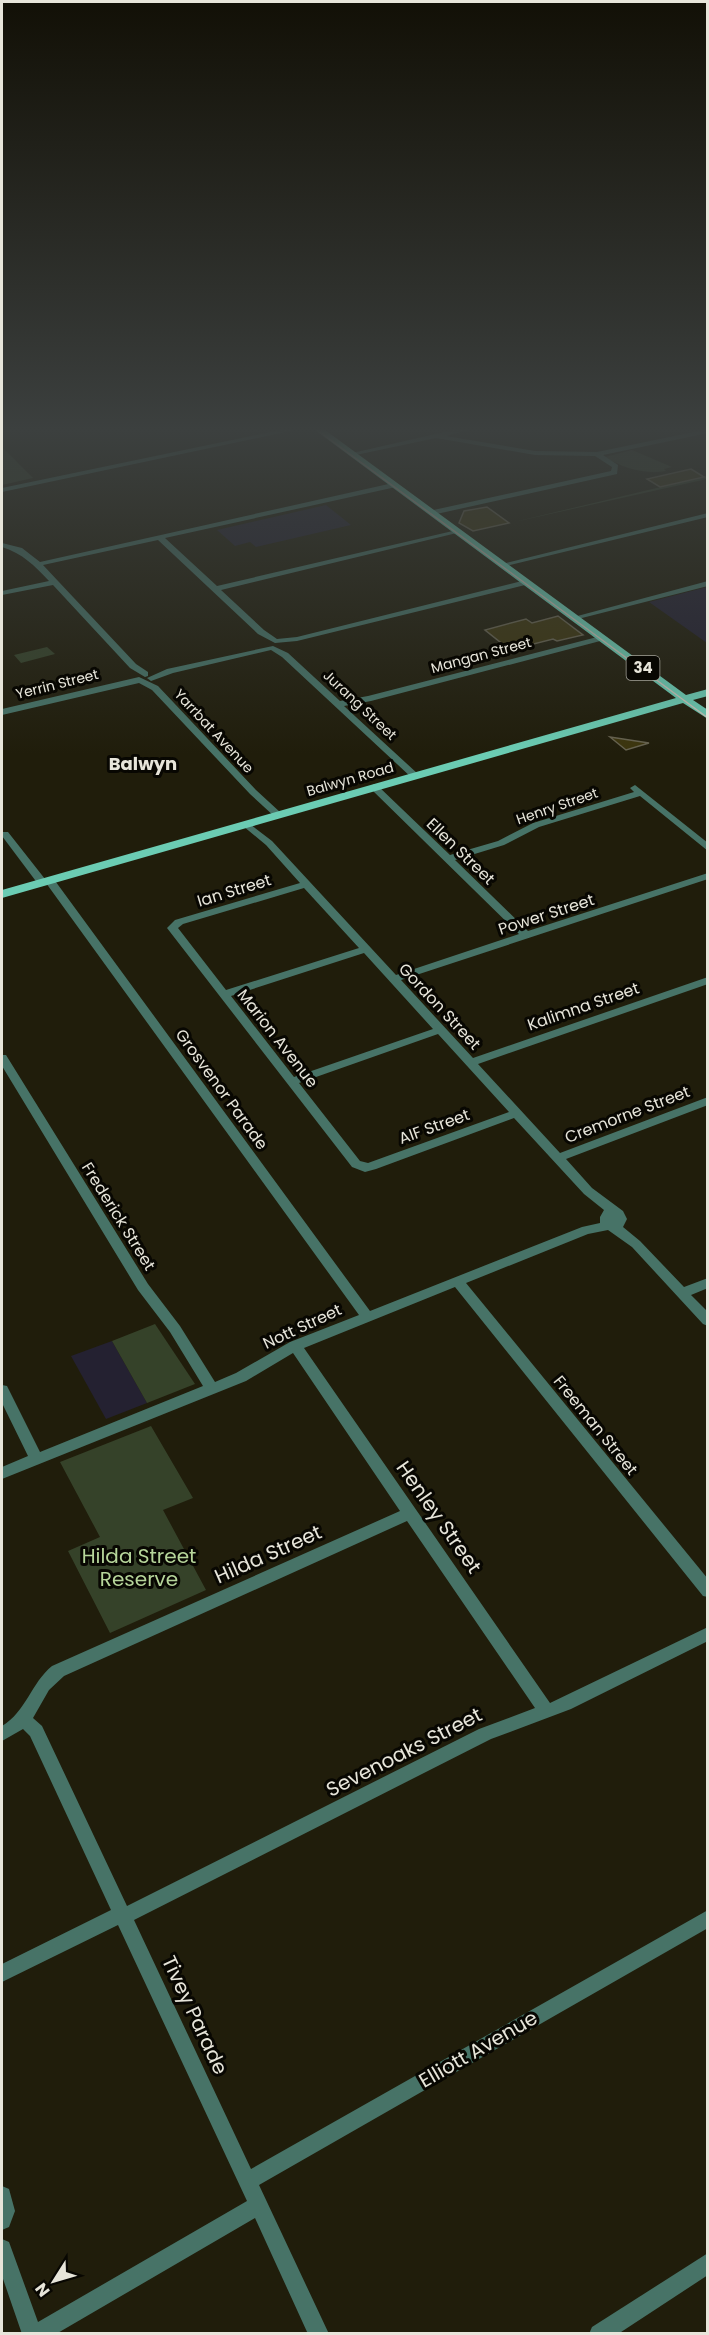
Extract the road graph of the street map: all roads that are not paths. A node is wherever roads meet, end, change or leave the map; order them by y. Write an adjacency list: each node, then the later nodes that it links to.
1 (165, 536): 5 (street)
2 (440, 536): 12 (street)
3 (462, 536): 8 (main road, 34)
4 (622, 536): 8 (street)
5 (160, 537): 7 (street); 12 (street, Jurang Street)
6 (2, 544): 7 (street)
7 (39, 564): 9 (street)
8 (502, 565): 10 (main road, 34)
9 (56, 582): 13 (street); 17 (street)
10 (526, 582): 14 (main road, 34); 16 (street, Yerrin Street)
11 (708, 583): 14 (street)
12 (214, 589): 16 (street, Jurang Street)
13 (2, 593)
14 (574, 618): 15 (main road, 34)
15 (601, 638): 19 (main road, 34); 20 (street, Mangan Street)
16 (275, 646): 17 (street, Yerrin Street); 20 (street, Jurang Street)
17 (144, 677): 21 (street, Yerrin Street); 25 (street, Yarrbat Avenue)
18 (708, 692): 19 (main road, Balwyn Road)
19 (684, 699): 22 (main road, 34); 23 (main road, Balwyn Road)
20 (341, 706): 23 (street, Jurang Street)
21 (2, 712)
22 (708, 716)
23 (415, 776): 24 (main road, Balwyn Road)
24 (374, 787): 25 (main road, Balwyn Road); 29 (street, Ellen Street)
25 (275, 816): 26 (main road, Balwyn Road)
26 (250, 823): 31 (main road, Balwyn Road); 32 (street, Gordon Street)
27 (3, 831): 31 (street, Grosvenor Parade)
28 (708, 848): 29 (street, Henry Street)
29 (448, 860): 35 (street, Ellen Street)
30 (708, 876): 35 (street, Power Street)
31 (46, 881): 33 (main road, Balwyn Road); 52 (street, Grosvenor Parade)
32 (306, 884): 34 (street, Ian Street); 36 (street, Gordon Street)
33 (2, 894)
34 (173, 927): 39 (street, Marion Avenue)
35 (526, 936): 37 (street, Power Street)
36 (366, 949): 37 (street, Gordon Street); 39 (street)
37 (393, 979): 40 (street, Gordon Street)
38 (708, 980): 42 (street, Kalimna Street)
39 (223, 995): 43 (street, Marion Avenue)
40 (440, 1030): 42 (street, Gordon Street); 43 (street)
41 (2, 1058): 55 (street, Frederick Street)
42 (470, 1063): 45 (street, Gordon Street)
43 (291, 1082): 47 (street, Marion Avenue)
44 (705, 1106): 46 (street, Cremorne Street)
45 (516, 1113): 46 (street, Gordon Street); 47 (street, AIF Street)
46 (557, 1158): 48 (street, Gordon Street)
47 (362, 1167)
48 (611, 1220): 49 (street, Nott Street); 51 (street, Gordon Street)
49 (457, 1281): 52 (street, Nott Street); 60 (street, Freeman Street)
50 (708, 1283): 51 (street)
51 (682, 1293): 53 (street, Gordon Street)
52 (368, 1317): 54 (street, Nott Street)
53 (708, 1321)
54 (295, 1346): 55 (street, Nott Street); 59 (street, Henley Street)
55 (212, 1389): 57 (street, Nott Street)
56 (2, 1390): 57 (street)
57 (36, 1458): 58 (street, Nott Street)
58 (2, 1473)
59 (411, 1513): 62 (street, Henley Street); 63 (street, Hilda Street)
60 (708, 1591)
61 (708, 1633): 62 (street, Sevenoaks Street)
62 (548, 1712): 65 (street, Sevenoaks Street)
63 (24, 1720): 64 (street, Hilda Street); 65 (street, Tivey Parade)
64 (2, 1734)
65 (123, 1914): 67 (street, Sevenoaks Street); 68 (street, Tivey Parade)
66 (708, 1918): 68 (street, Elliott Avenue)
67 (2, 1973)
68 (248, 2181): 70 (street, Tivey Parade)
69 (2, 2196): 71 (street)
70 (259, 2205): 74 (street); 75 (street, Tivey Parade)
71 (2, 2220)
72 (2, 2249): 74 (street)
73 (708, 2263): 76 (street)
74 (34, 2334)
75 (319, 2334)
76 (599, 2334)

